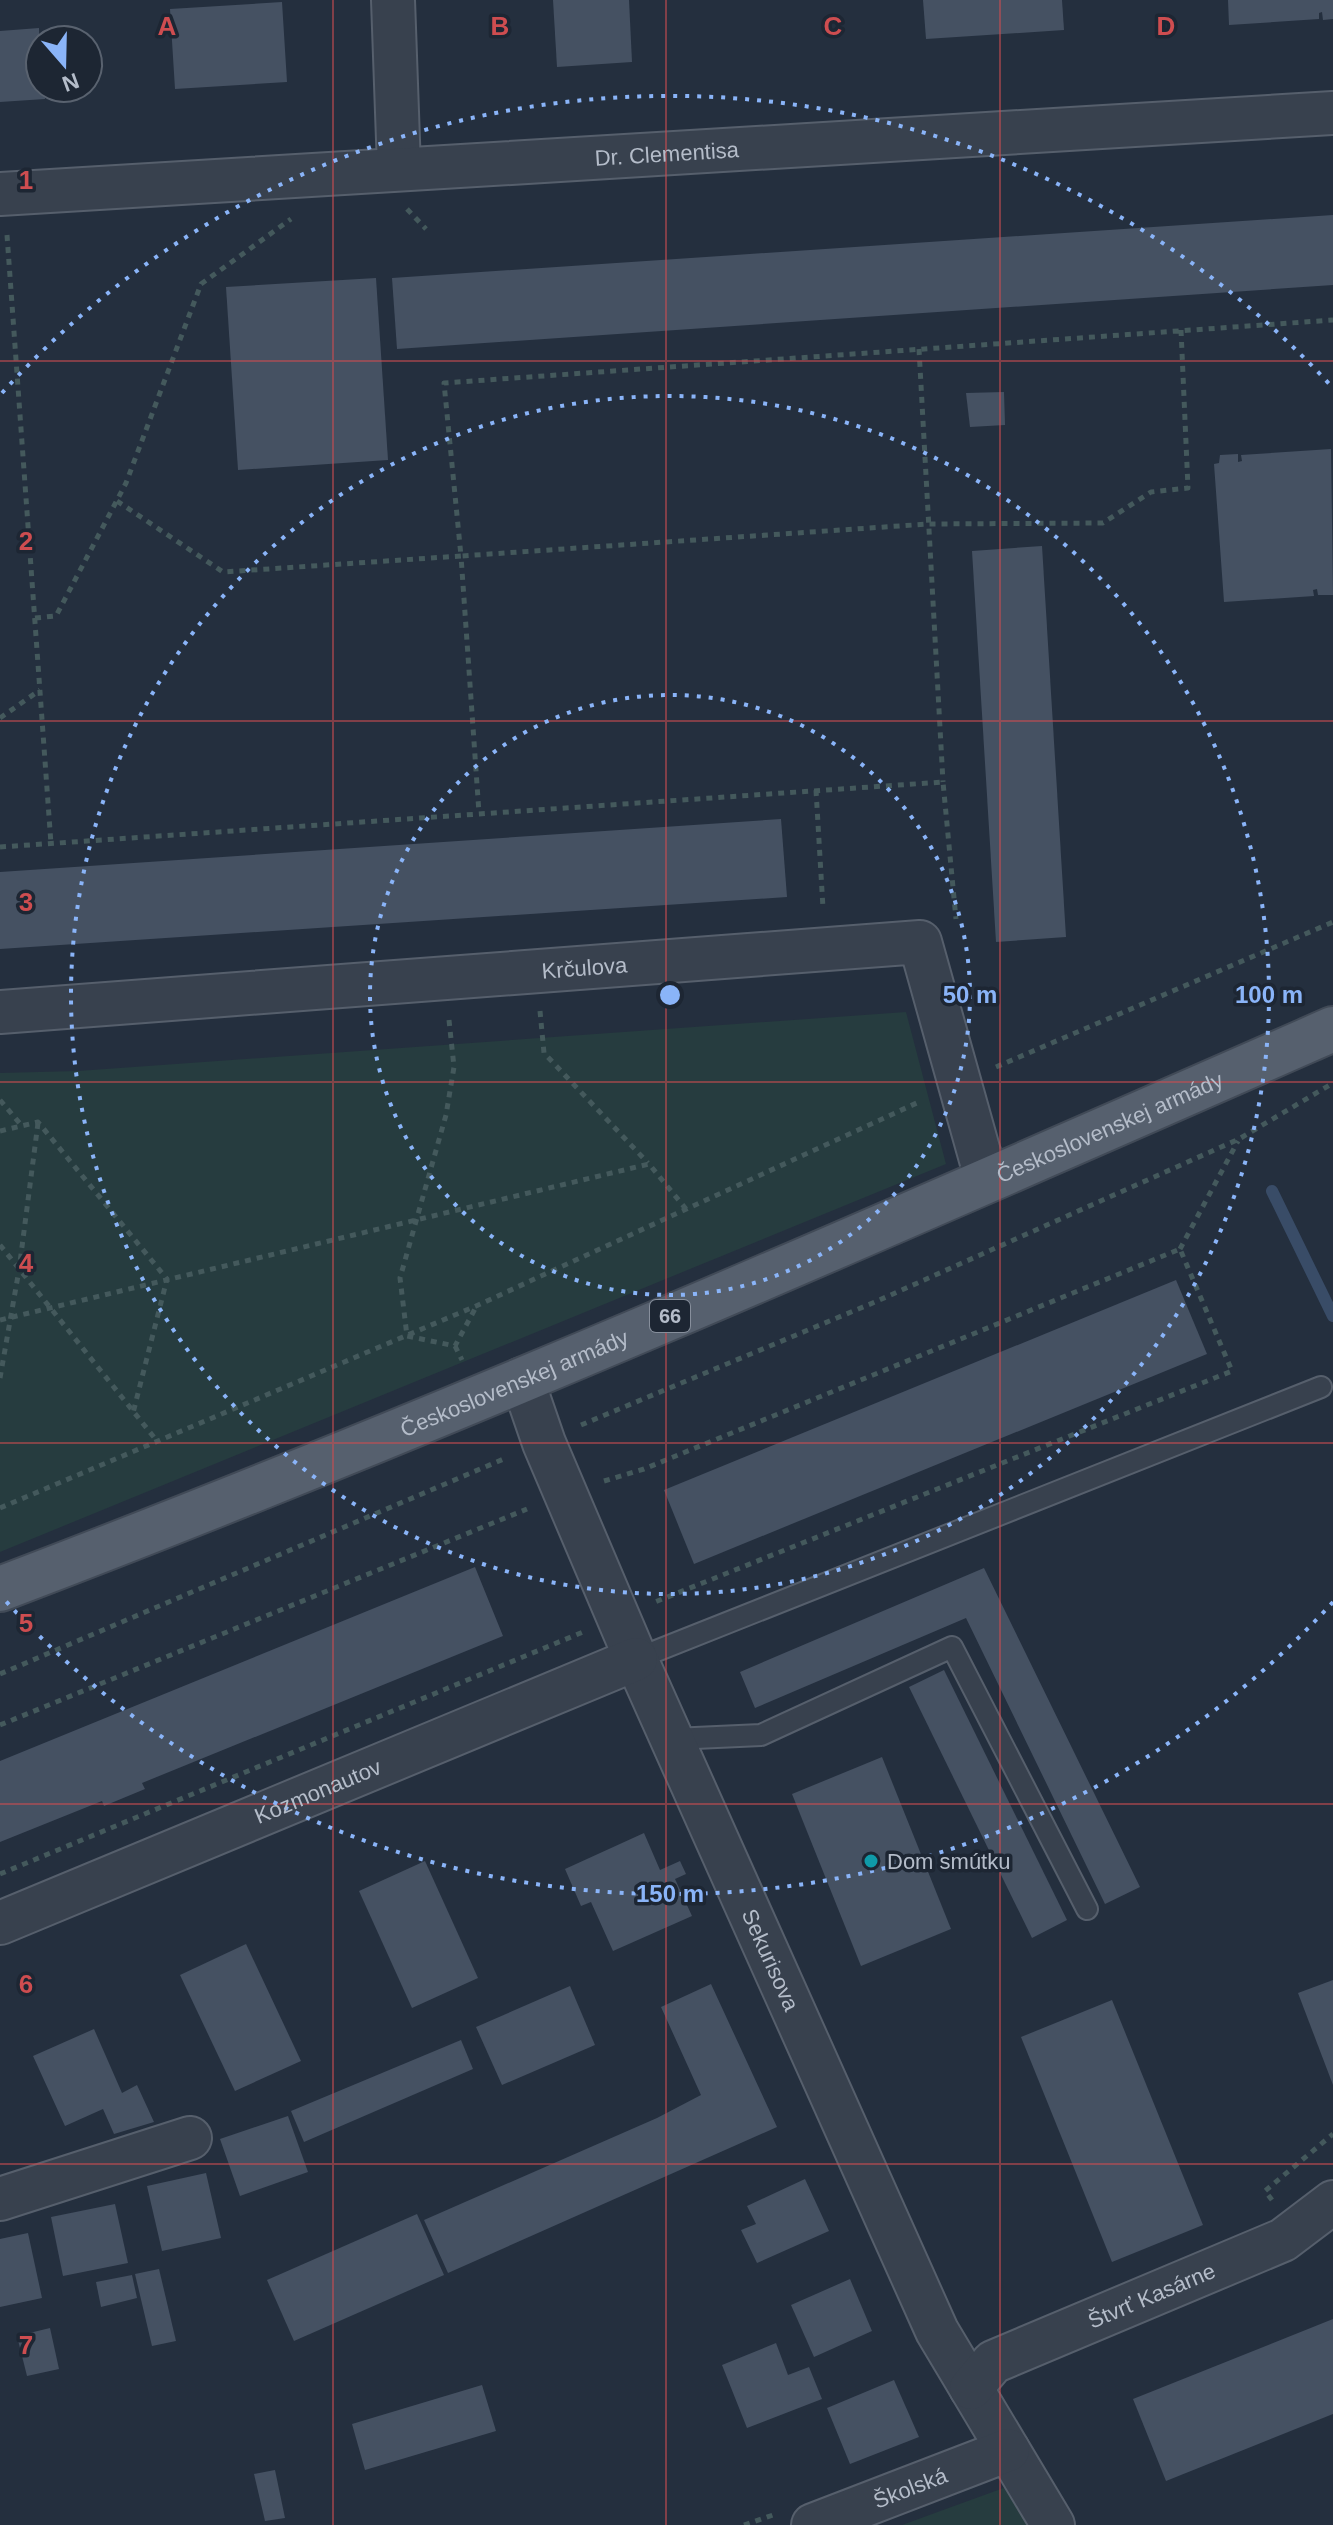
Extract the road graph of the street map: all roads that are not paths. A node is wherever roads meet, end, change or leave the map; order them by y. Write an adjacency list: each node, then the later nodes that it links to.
1 (393, 0): 3 (street)
2 (1333, 113): 3 (street, Dr. Clementisa)
3 (399, 168): 4 (street, Dr. Clementisa)
4 (2, 194)
5 (0, 1012): 7 (street, Krčulova)
6 (1333, 1029): 7 (main road, Československej armády / 66)
7 (987, 1181): 8 (main road, Československej armády / 66)
8 (522, 1379): 10 (main road, Československej armády / 66); 11 (street, Sekurisova)
9 (1321, 1387): 11 (lane)
10 (0, 1589)
11 (636, 1659): 12 (street, Sekurisova); 14 (street, Kozmonautov)
12 (673, 1739): 13 (lane); 18 (street, Sekurisova)
13 (1087, 1909)
14 (0, 1923)
15 (190, 2138): 16 (street)
16 (0, 2199)
17 (1333, 2202): 18 (street, Štvrť Kasárne)
18 (971, 2388): 19 (street, Sekurisova)
19 (1008, 2450): 20 (street, Školská); 21 (street, Sekurisova)
20 (813, 2525)
21 (1053, 2525)

